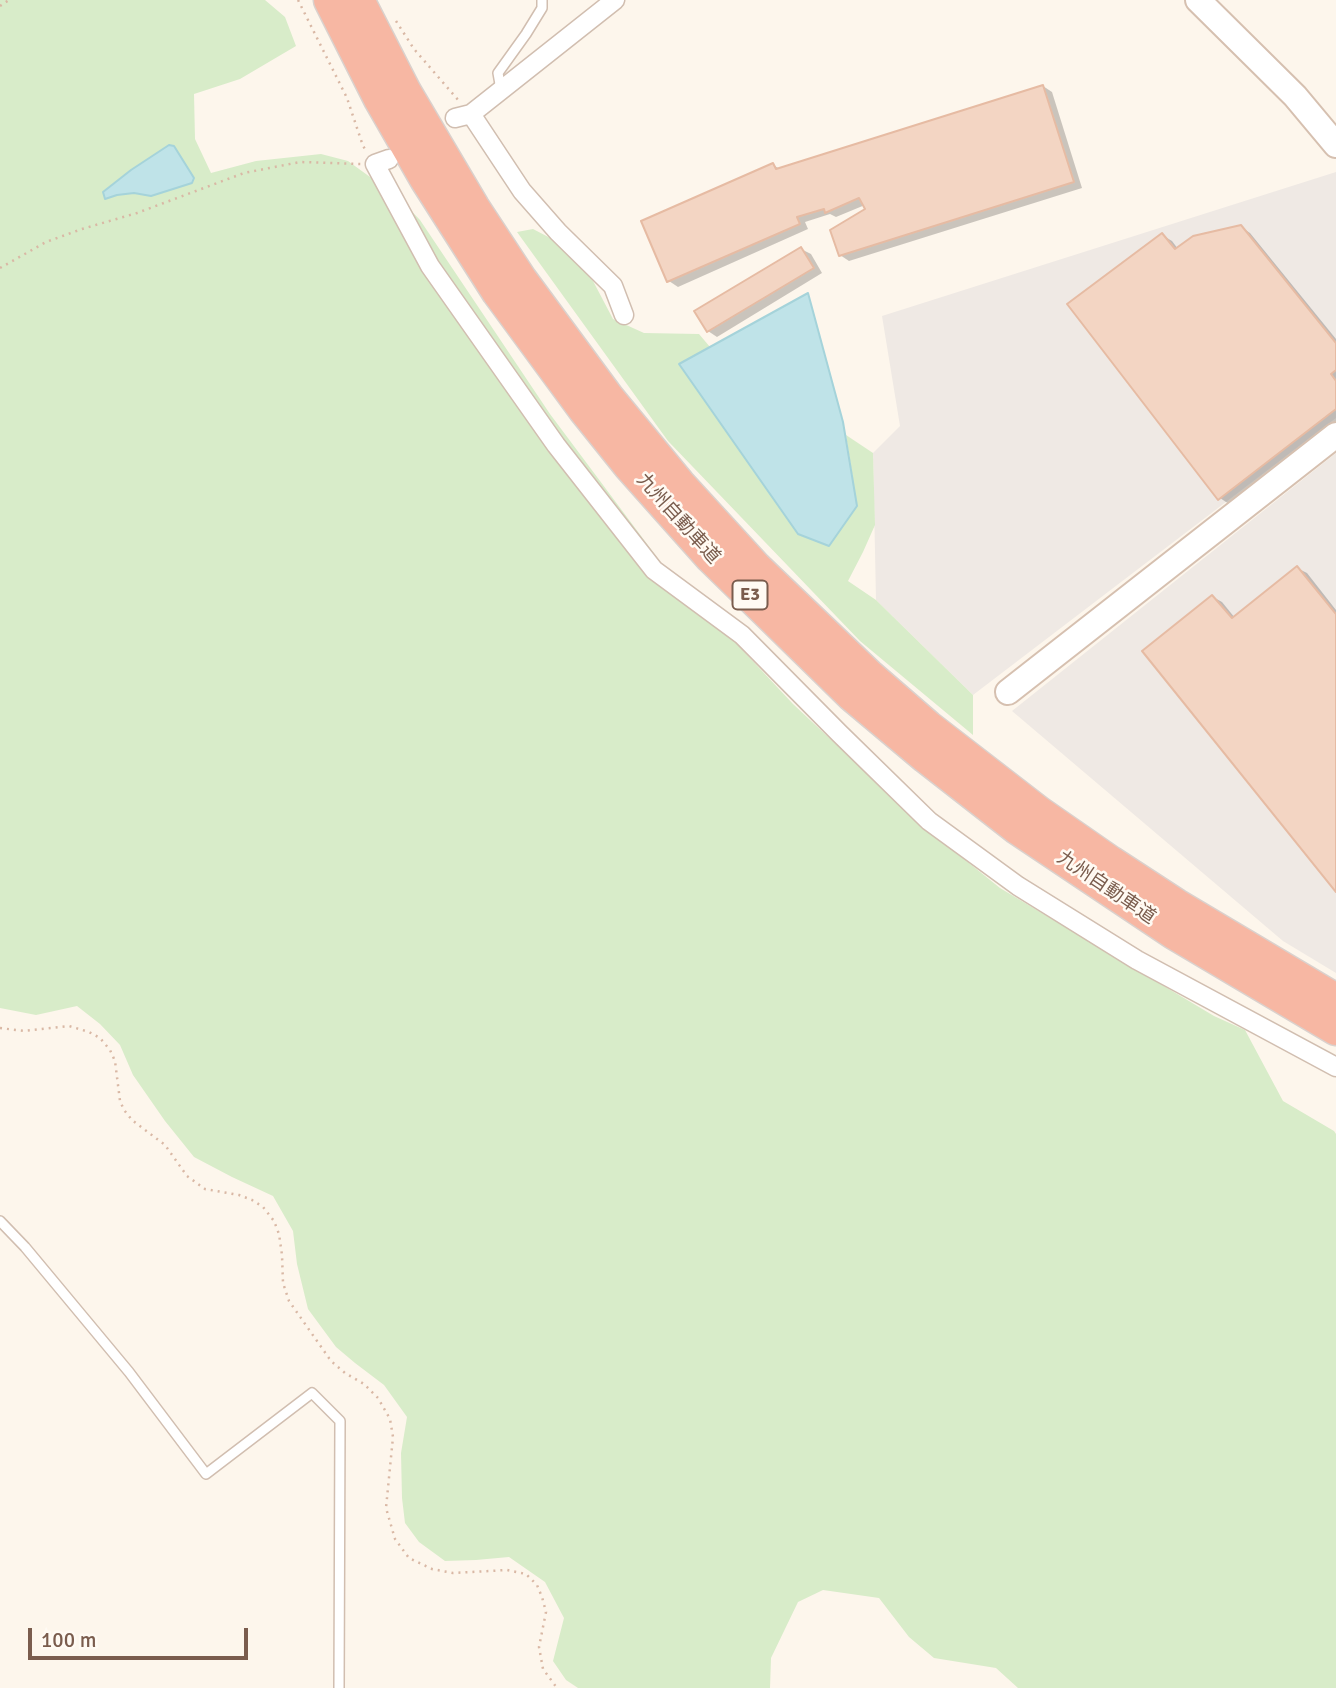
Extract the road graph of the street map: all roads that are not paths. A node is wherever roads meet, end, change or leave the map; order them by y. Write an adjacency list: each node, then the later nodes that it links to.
1 (330, 0): 13 (highway, 九州自動車道 / E3)
2 (358, 0): 12 (highway, 九州自動車道 / E3)
3 (542, 0): 6 (lane)
4 (615, 0): 6 (street)
5 (1198, 0): 7 (street)
6 (501, 90): 9 (street)
7 (1336, 145)
8 (382, 161): 14 (street)
9 (624, 315)
10 (1336, 435): 11 (street)
11 (1008, 692)
12 (1336, 1000)
13 (1336, 1029)
14 (1336, 1067)
15 (0, 1221): 16 (lane)
16 (339, 1688)

